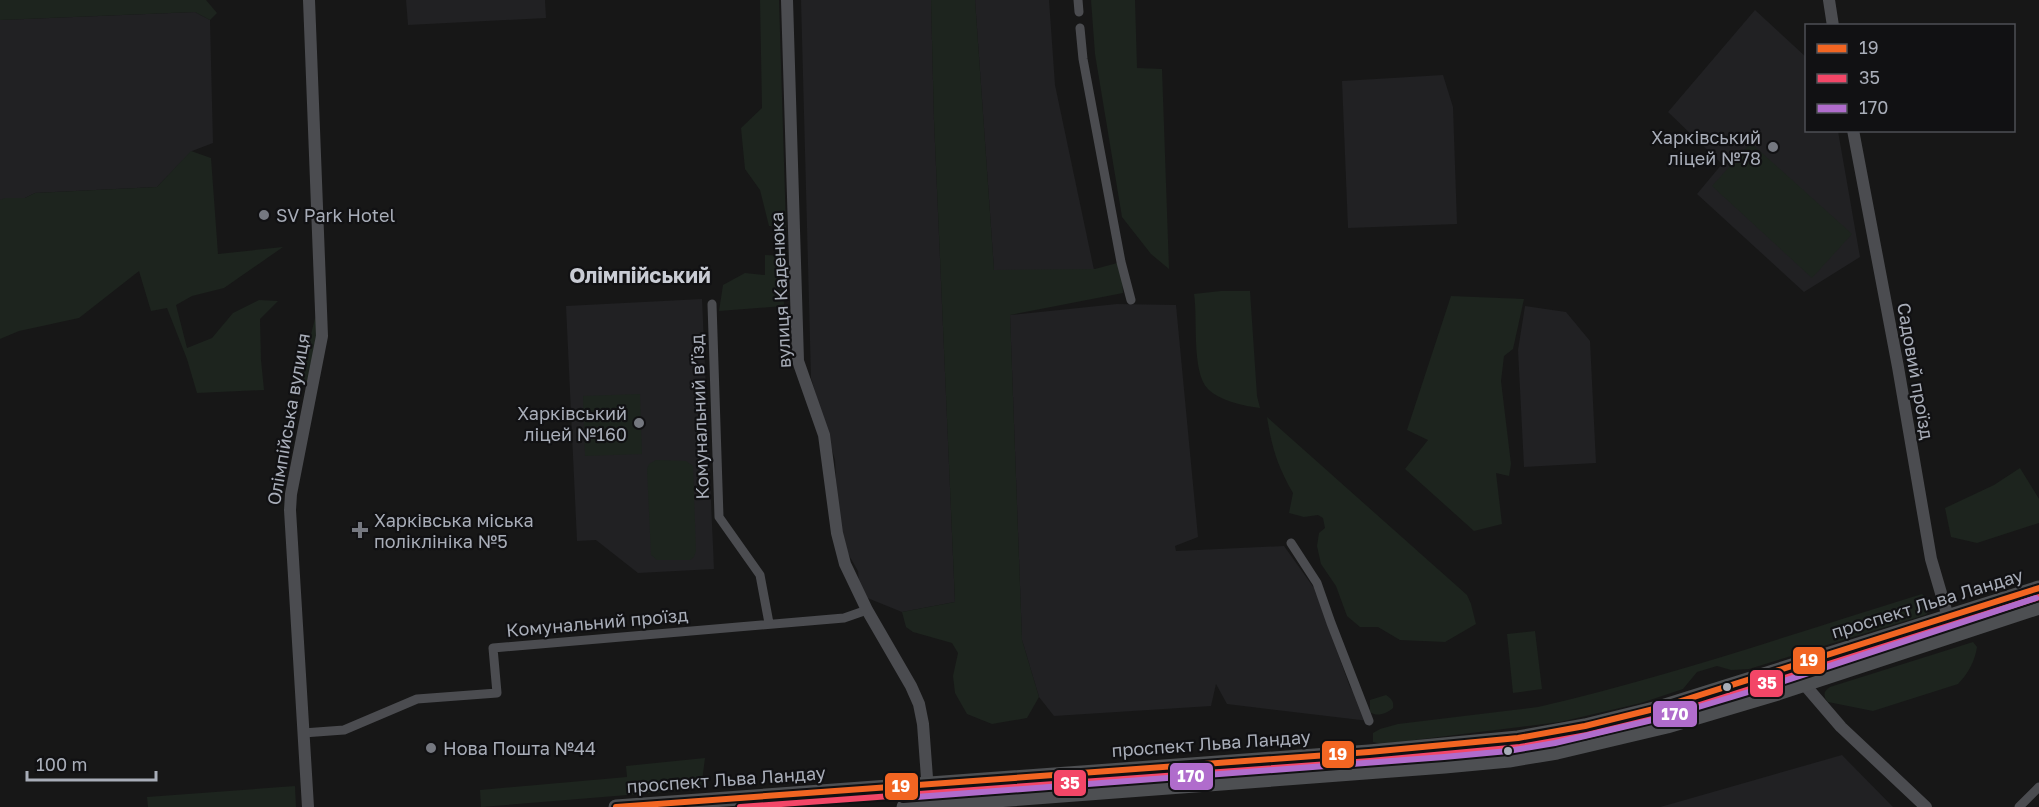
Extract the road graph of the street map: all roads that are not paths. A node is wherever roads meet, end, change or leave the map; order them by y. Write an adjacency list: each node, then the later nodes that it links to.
1 (309, 0): 22 (street, Олімпійська вулиця)
2 (787, 0): 14 (street, вулиця Каденюка)
3 (1078, 0): 5 (street)
4 (1829, 0): 6 (street)
5 (1079, 12)
6 (1833, 24)
7 (1080, 28): 9 (street)
8 (1853, 132): 15 (street, Садовий проїзд)
9 (1131, 300)
10 (712, 304): 16 (street, Комунальний в’їзд)
11 (1291, 543): 21 (street)
12 (2039, 588): 15 (main road, проспект Льва Ландау)
13 (2039, 607): 18 (main road, проспект Льва Ландау)
14 (867, 610): 16 (street); 25 (street, вулиця Каденюка)
15 (1948, 617): 17 (main road, проспект Льва Ландау)
16 (770, 623): 22 (street, Комунальний проїзд)
17 (1888, 636): 18 (main road); 19 (main road, проспект Льва Ландау)
18 (1894, 654): 20 (main road, проспект Льва Ландау)
19 (1798, 664): 20 (main road); 23 (main road, проспект Льва Ландау)
20 (1804, 684): 24 (main road, проспект Льва Ландау); 32 (street)
21 (1369, 721)
22 (303, 733): 29 (street, Олімпійська вулиця)
23 (1228, 761): 24 (main road); 25 (main road, проспект Льва Ландау)
24 (1230, 782): 28 (main road, проспект Льва Ландау)
25 (928, 784): 27 (main road, проспект Льва Ландау); 28 (street, вулиця Каденюка)
26 (2039, 787): 33 (street)
27 (727, 802): 30 (main road, проспект Льва Ландау)
28 (929, 805): 31 (main road, проспект Льва Ландау)
29 (308, 807)
30 (616, 807)
31 (904, 807)
32 (1926, 807)
33 (2019, 807)

